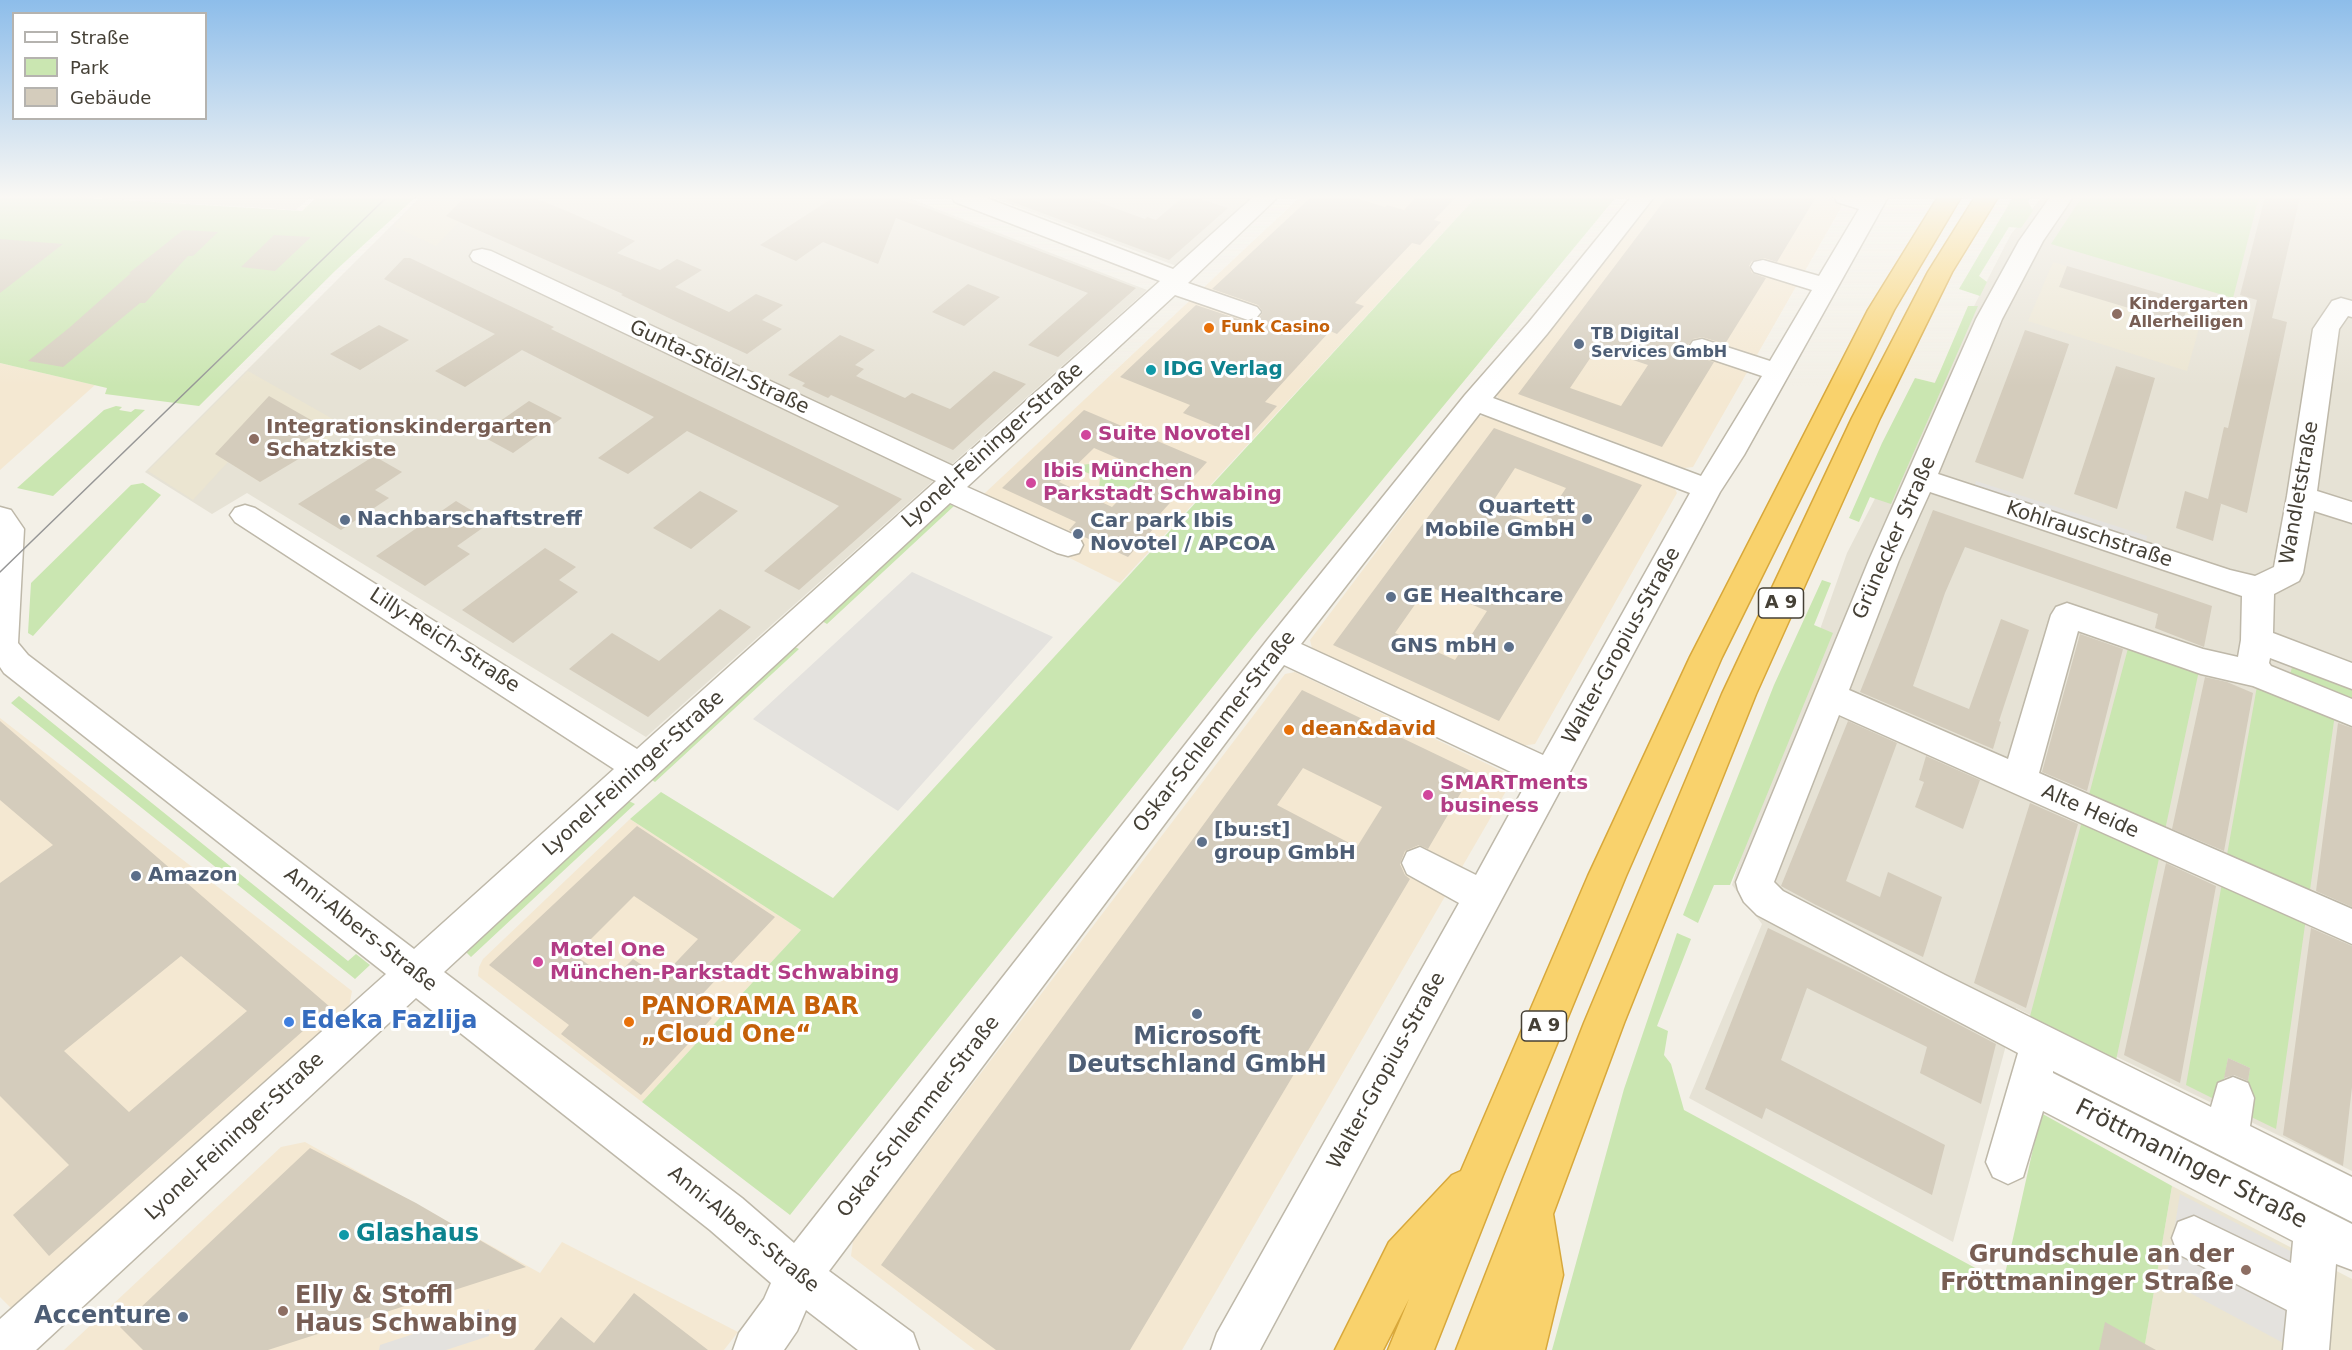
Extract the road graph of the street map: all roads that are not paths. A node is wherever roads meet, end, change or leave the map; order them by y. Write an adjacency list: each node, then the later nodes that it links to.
1 (490, 260): 19 (street, Gunta-Stölzl-Straße)
2 (1119, 260): 10 (street)
3 (1197, 260): 10 (street, Lyonel-Feininger-Straße)
4 (1592, 260): 17 (street, Oskar-Schlemmer-Straße)
5 (1837, 260): 11 (street, Walter-Gropius-Straße)
6 (1912, 260): 44 (highway, A 9)
7 (1948, 260): 46 (highway, A 9)
8 (2021, 260): 18 (street, Grünecker Straße)
9 (1763, 267): 11 (street)
10 (1173, 282): 13 (street); 19 (street, Lyonel-Feininger-Straße)
11 (1825, 286): 16 (street, Walter-Gropius-Straße)
12 (2352, 309): 14 (street)
13 (1248, 312)
14 (2339, 333): 21 (street, Wandletstraße)
15 (1702, 347): 16 (street)
16 (1777, 372): 20 (street, Walter-Gropius-Straße)
17 (1475, 401): 20 (street); 28 (street, Oskar-Schlemmer-Straße)
18 (1922, 479): 26 (street, Kohlrauschstraße); 31 (street, Grünecker Straße)
19 (951, 484): 25 (street, Gunta-Stölzl-Straße); 33 (street, Lyonel-Feininger-Straße)
20 (1707, 489): 34 (street, Walter-Gropius-Straße)
21 (2302, 496): 22 (street); 26 (street, Wandletstraße)
22 (2352, 513)
23 (245, 515): 33 (street, Lilly-Reich-Straße)
24 (0, 517): 40 (street, Anni-Albers-Straße)
25 (1068, 544)
26 (2258, 588): 27 (street)
27 (2257, 640): 29 (street); 30 (street)
28 (1279, 648): 34 (street); 49 (street, Oskar-Schlemmer-Straße)
29 (2259, 675): 32 (street); 35 (street)
30 (2352, 676)
31 (1829, 696): 35 (street, Alte Heide); 37 (street, Grünecker Straße)
32 (2352, 713)
33 (641, 769): 40 (street, Lyonel-Feininger-Straße)
34 (1551, 775): 38 (street, Walter-Gropius-Straße)
35 (2019, 781): 39 (street, Alte Heide)
36 (1420, 863): 38 (street)
37 (1757, 890): 41 (street, Fröttmaninger Straße)
38 (1484, 898): 54 (street, Walter-Gropius-Straße)
39 (2352, 927)
40 (415, 972): 49 (street, Anni-Albers-Straße); 51 (street, Lyonel-Feininger-Straße)
41 (2039, 1042): 42 (street); 45 (street, Fröttmaninger Straße)
42 (2030, 1083): 43 (street); 48 (street, Fröttmaninger Straße)
43 (2008, 1162)
44 (1480, 1175): 55 (highway, A 9); 56 (highway)
45 (2352, 1200)
46 (1531, 1213): 57 (highway, A 9); 58 (highway)
47 (2194, 1238): 50 (street)
48 (2334, 1238): 50 (street)
49 (797, 1275): 52 (street, Oskar-Schlemmer-Straße); 53 (street, Anni-Albers-Straße)
50 (2311, 1298): 59 (street)
51 (1, 1350)
52 (756, 1350)
53 (896, 1350)
54 (1233, 1350)
55 (1358, 1350)
56 (1411, 1350)
57 (1479, 1350)
58 (1522, 1350)
59 (2306, 1350)

